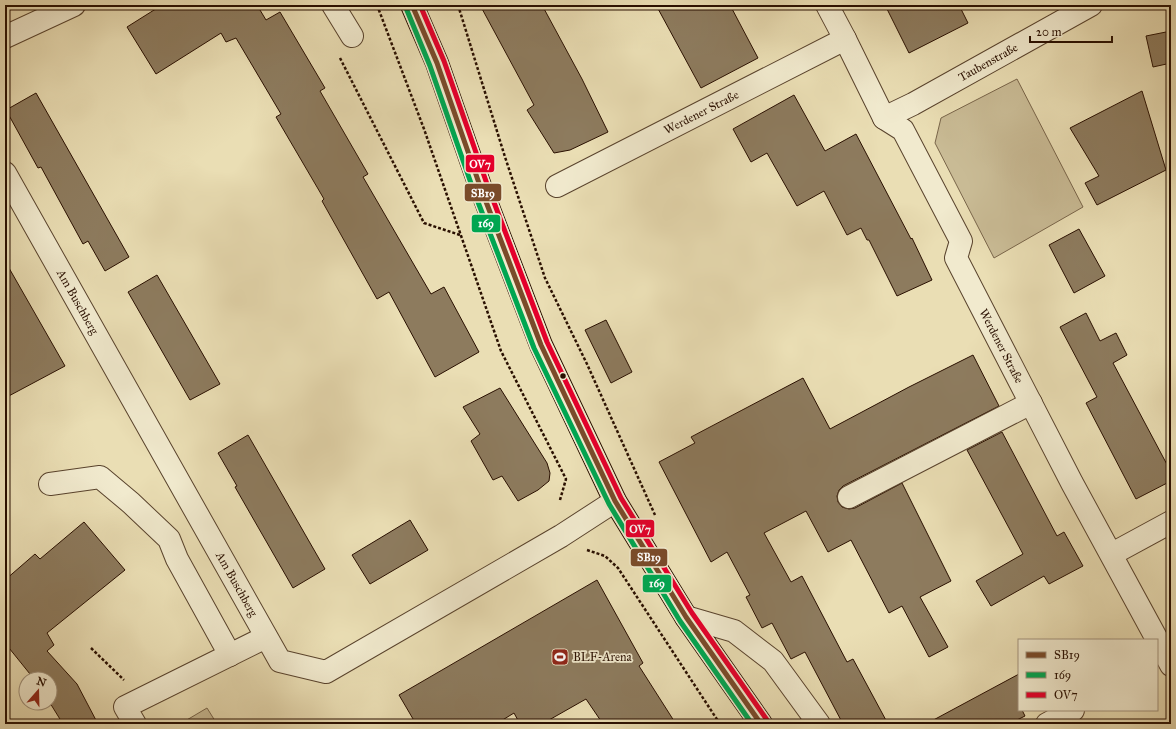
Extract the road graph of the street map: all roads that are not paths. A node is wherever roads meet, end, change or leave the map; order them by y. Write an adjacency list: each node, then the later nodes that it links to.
1 (74, 5): 8 (street)
2 (333, 5): 7 (street)
3 (412, 5): 10 (main road)
4 (423, 5): 10 (main road)
5 (827, 5): 9 (street)
6 (1091, 5): 11 (street, Taubenstraße)
7 (352, 36)
8 (5, 37)
9 (845, 39): 11 (street); 13 (street, Werdener Straße)
10 (437, 63): 17 (main road)
11 (884, 118): 14 (street, Werdener Straße)
12 (5, 173): 21 (street, Am Buschberg)
13 (557, 186)
14 (1031, 403): 16 (street); 19 (street, Werdener Straße)
15 (50, 484): 24 (street)
16 (849, 497)
17 (615, 502): 20 (main road); 21 (street, Am Buschberg)
18 (1171, 522): 19 (street)
19 (1112, 554): 22 (street, Werdener Straße)
20 (686, 617): 28 (main road); 29 (street)
21 (266, 637): 24 (street)
22 (1154, 639)
23 (1158, 648): 25 (street, Werdener Straße)
24 (230, 655): 27 (street)
25 (1165, 662)
26 (1071, 711): 30 (street)
27 (135, 724)
28 (761, 724)
29 (819, 724)
30 (1047, 724)

